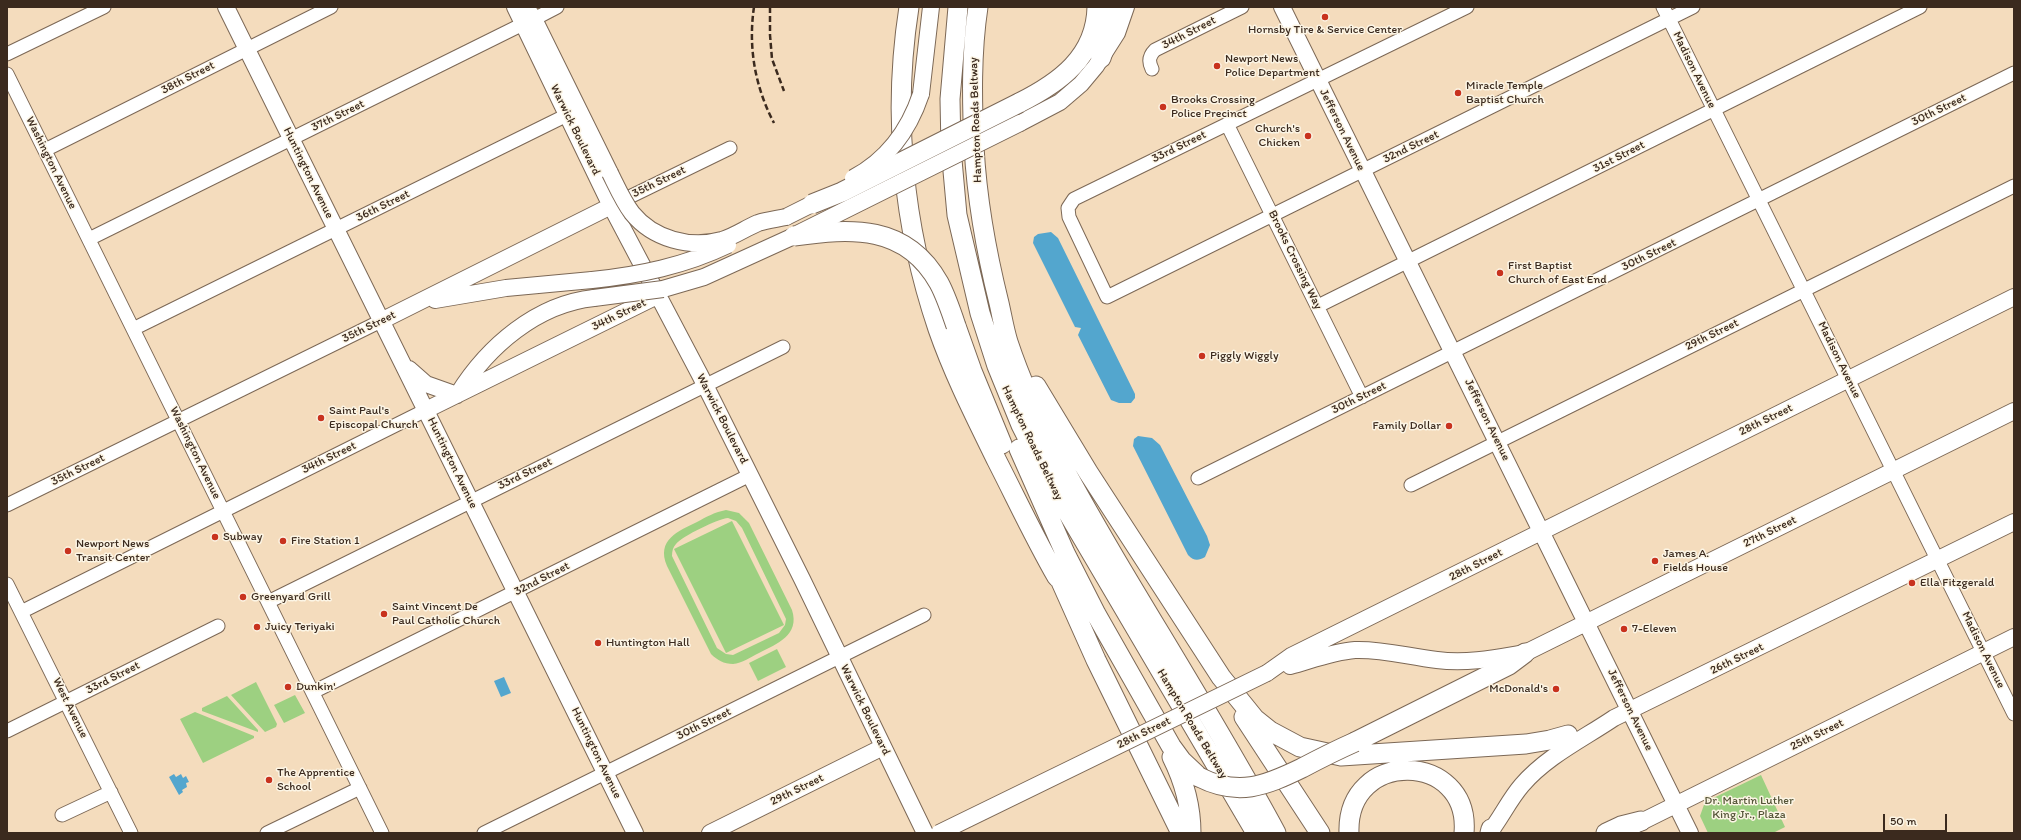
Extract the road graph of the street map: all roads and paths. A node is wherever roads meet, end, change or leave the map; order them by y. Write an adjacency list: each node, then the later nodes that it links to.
1 (104, 7): 23 (street)
2 (226, 7): 22 (main road, Huntington Avenue)
3 (331, 7): 22 (street, 38th Street)
4 (515, 7): 20 (main road, Warwick Boulevard)
5 (557, 7): 20 (street, 37th Street)
6 (909, 7): 78 (highway)
7 (931, 7): 39 (main road, bridge)
8 (958, 7): 41 (highway, Hampton Roads Beltway)
9 (978, 7): 28 (highway, Hampton Roads Beltway)
10 (988, 7): 28 (highway)
11 (1097, 7): 39 (highway, bridge)
12 (1115, 7): 24 (highway)
13 (1126, 7): 24 (main road)
14 (1242, 7): 25 (street, 34th Street)
15 (1282, 7): 29 (main road, Jefferson Avenue)
16 (1467, 7): 29 (street, 33rd Street)
17 (1663, 7): 21 (street, Madison Avenue)
18 (1694, 7): 21 (street, 32nd Street)
19 (1920, 7): 30 (street, 31st Street)
20 (528, 17): 31 (main road, Warwick Boulevard); 33 (street, 37th Street); 43 (main road, bridge)
21 (1669, 19): 30 (street, Madison Avenue); 36 (street, 32nd Street)
22 (247, 49): 33 (main road, Huntington Avenue); 35 (street, 38th Street)
23 (7, 54)
24 (1100, 58): 45 (main road, bridge)
25 (1152, 69)
26 (2014, 73): 38 (street, 30th Street)
27 (7, 74): 35 (street, Washington Avenue)
28 (973, 81): 54 (highway, Hampton Roads Beltway)
29 (1318, 81): 32 (street, 33rd Street); 36 (main road, Jefferson Avenue)
30 (1714, 109): 38 (street, Madison Avenue); 47 (street, 31st Street)
31 (567, 115): 40 (main road, Warwick Boulevard); 44 (street, 36th Street)
32 (1227, 124): 42 (street, Brooks Crossing Way); 50 (street, 33rd Street)
33 (292, 138): 44 (main road, Huntington Avenue); 46 (street, 37th Street)
34 (730, 148): 40 (street, 35th Street)
35 (45, 150): 46 (street, Washington Avenue)
36 (1363, 171): 42 (street, 32nd Street); 47 (main road, Jefferson Avenue)
37 (2014, 186): 48 (street, 29th Street)
38 (1759, 200): 48 (street, Madison Avenue); 58 (street, 30th Street)
39 (812, 204): 43 (main road)
40 (611, 206): 49 (main road, Warwick Boulevard); 52 (main road, 35th Street)
41 (957, 215): 101 (highway); 118 (highway, Hampton Roads Beltway)
42 (1273, 215): 50 (street, 32nd Street); 53 (street, Brooks Crossing Way)
43 (786, 218): 52 (main road, bridge)
44 (336, 229): 55 (main road, Huntington Avenue); 56 (street, 36th Street)
45 (794, 236): 62 (main road, bridge); 78 (highway, bridge)
46 (89, 239): 56 (street, Washington Avenue)
47 (1408, 262): 53 (street, 31st Street); 58 (main road, Jefferson Avenue)
48 (1804, 290): 60 (street, Madison Avenue); 67 (street, 29th Street)
49 (659, 295): 61 (main road, Warwick Boulevard); 62 (main road, 34th Street)
50 (1107, 297)
51 (2014, 297): 60 (main road, 28th Street)
52 (413, 305): 55 (main road, 35th Street)
53 (1318, 306): 63 (street, Brooks Crossing Way)
54 (1000, 308): 91 (highway); 119 (highway, Hampton Roads Beltway)
55 (381, 321): 59 (main road, Huntington Avenue); 66 (street, 35th Street)
56 (134, 329): 66 (street, Washington Avenue)
57 (784, 347): 61 (street, 33rd Street)
58 (1453, 352): 63 (street, 30th Street); 67 (main road, Jefferson Avenue)
59 (401, 361): 62 (main road); 64 (main road, Huntington Avenue)
60 (1848, 379): 68 (street, Madison Avenue); 76 (main road, 28th Street)
61 (705, 385): 69 (main road, Warwick Boulevard); 72 (street, 33rd Street)
62 (457, 395): 64 (main road, 34th Street)
63 (1362, 397): 70 (street, 30th Street)
64 (426, 410): 72 (main road, Huntington Avenue); 74 (street, 34th Street)
65 (2014, 411): 68 (main road, 27th Street)
66 (179, 421): 73 (street, 35th Street); 74 (street, Washington Avenue)
67 (1498, 442): 71 (street, 29th Street); 76 (main road, Jefferson Avenue)
68 (1892, 471): 77 (street, Madison Avenue); 84 (main road, 27th Street)
69 (750, 474): 80 (street, 32nd Street); 89 (main road, Warwick Boulevard)
70 (1198, 478)
71 (1411, 485)
72 (470, 502): 80 (main road, Huntington Avenue); 81 (street, 33rd Street)
73 (7, 505)
74 (223, 511): 81 (street, Washington Avenue); 82 (street, 34th Street)
75 (2014, 522): 77 (main road, 26th Street)
76 (1542, 532): 84 (main road, Jefferson Avenue); 90 (main road, 28th Street)
77 (1937, 560): 87 (street, Madison Avenue); 94 (main road, 26th Street)
78 (1057, 576): 116 (highway)
79 (7, 584): 82 (street, West Avenue)
80 (516, 592): 92 (street, 32nd Street); 100 (main road, Huntington Avenue)
81 (268, 602): 92 (street, Washington Avenue)
82 (21, 612): 93 (street, West Avenue)
83 (924, 615): 89 (street, 30th Street)
84 (1587, 623): 88 (main road, 27th Street); 94 (main road, Jefferson Avenue)
85 (218, 626): 93 (street, 33rd Street)
86 (2014, 637): 87 (main road, 25th Street)
87 (1984, 652): 95 (street, Madison Avenue); 104 (main road, 25th Street)
88 (1526, 653): 90 (main road, 27th Street); 101 (highway, bridge)
89 (840, 656): 99 (main road, Warwick Boulevard); 100 (street, 30th Street)
90 (1267, 673): 115 (main road, 28th Street, bridge)
91 (1221, 677): 98 (highway); 120 (highway)
92 (312, 692): 102 (street, Washington Avenue)
93 (67, 702): 97 (street, 33rd Street); 103 (street, West Avenue)
94 (1630, 711): 96 (main road, 26th Street); 104 (main road, Jefferson Avenue)
95 (2014, 714)
96 (1614, 718): 98 (main road); 107 (main road, 26th Street)
97 (7, 731)
98 (1568, 735)
99 (883, 747): 113 (main road, 29th Street); 114 (main road, Warwick Boulevard)
100 (605, 772): 111 (street, 30th Street); 112 (main road, Huntington Avenue)
101 (1192, 783): 117 (highway)
102 (360, 788): 109 (street); 110 (street, Washington Avenue)
103 (111, 792): 105 (street); 108 (street, West Avenue)
104 (1676, 803): 106 (main road, 25th Street); 125 (main road, Jefferson Avenue)
105 (62, 815)
106 (1641, 821): 123 (highway); 124 (main road, 25th Street)
107 (1490, 832)
108 (131, 833)
109 (267, 833)
110 (382, 833)
111 (484, 833)
112 (635, 833)
113 (710, 833)
114 (925, 833)
115 (939, 833)
116 (1181, 833)
117 (1191, 833)
118 (1256, 833)
119 (1276, 833)
120 (1320, 833)
121 (1349, 833): 122 (highway)
122 (1464, 833)
123 (1606, 833)
124 (1621, 833)
125 (1690, 833)

